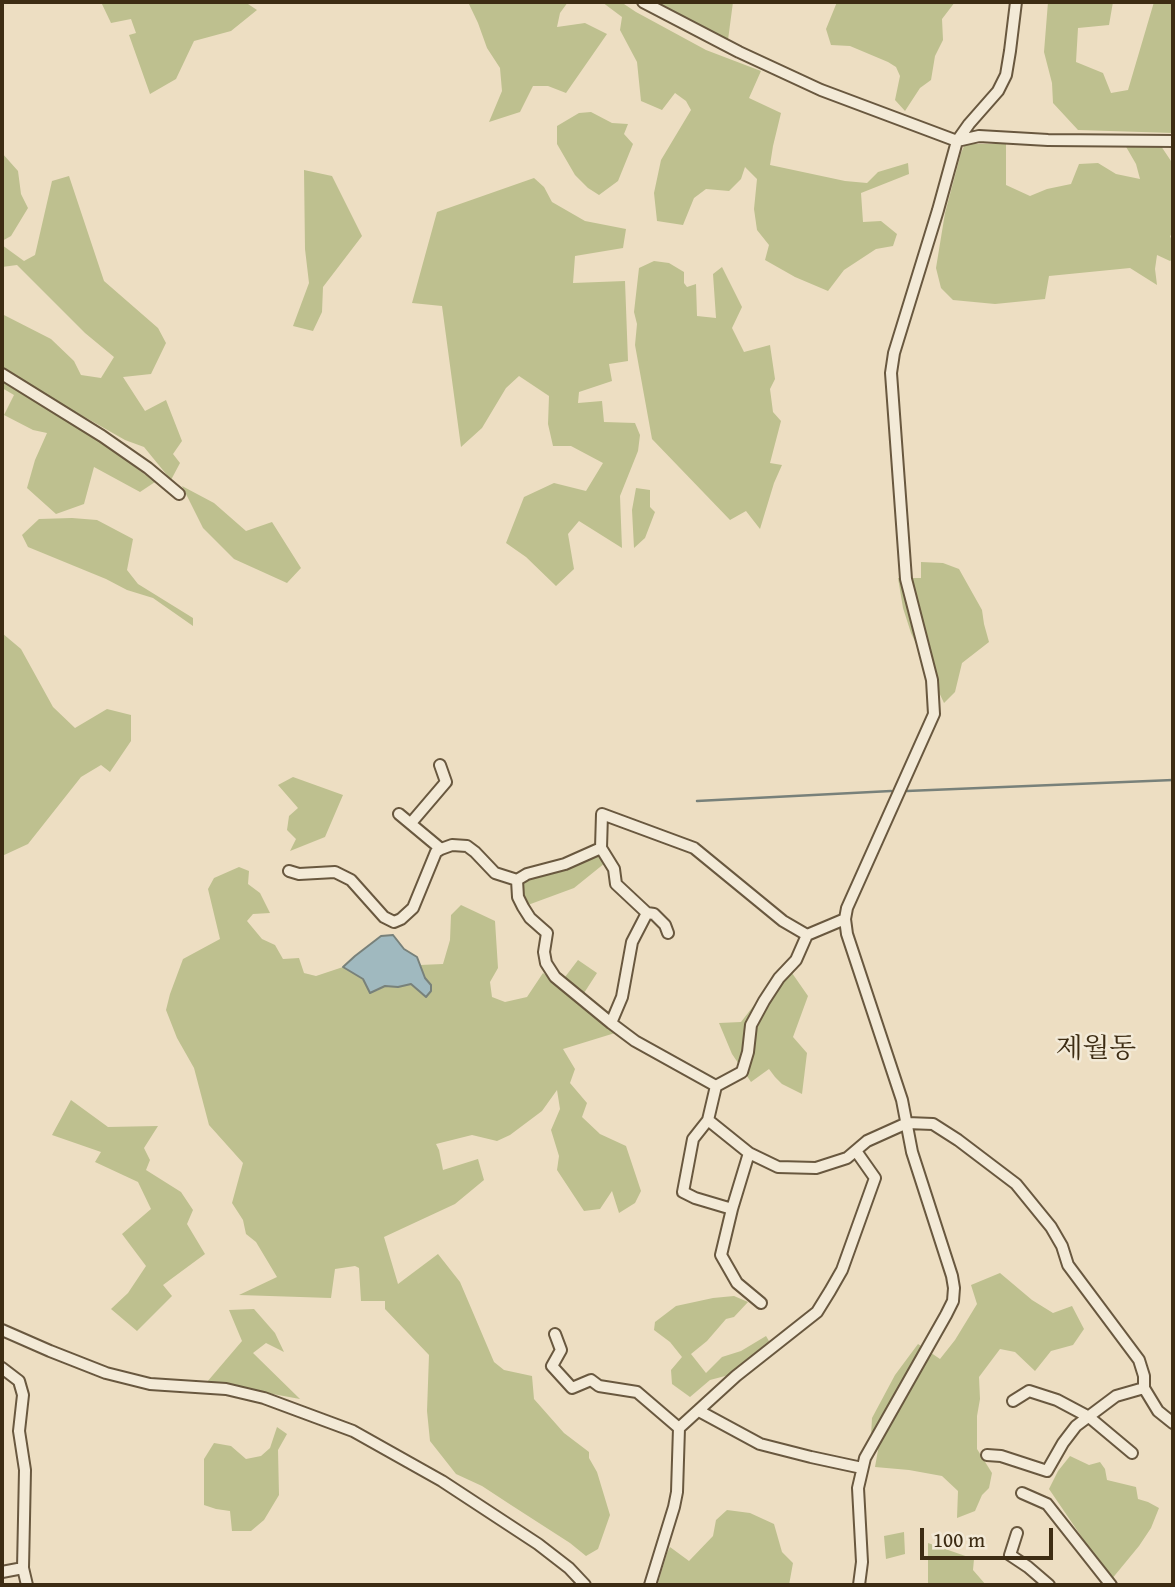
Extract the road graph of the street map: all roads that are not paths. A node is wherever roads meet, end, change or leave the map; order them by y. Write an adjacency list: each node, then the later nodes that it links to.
1 (643, 2): 3 (street)
2 (1016, 2): 3 (street)
3 (957, 141): 4 (street); 15 (street)
4 (1173, 141)
5 (2, 374): 6 (street)
6 (179, 494)
7 (440, 765): 9 (street)
8 (399, 814): 9 (street)
9 (411, 823): 11 (street)
10 (601, 848): 13 (street); 14 (street); 17 (street)
11 (441, 849): 12 (street); 13 (street)
12 (289, 871)
13 (517, 880): 18 (street)
14 (647, 914): 16 (street); 18 (street)
15 (845, 919): 17 (street); 21 (street)
16 (668, 933)
17 (807, 936): 19 (street)
18 (611, 1023): 19 (street)
19 (716, 1086): 20 (street)
20 (708, 1121): 23 (street); 24 (street)
21 (907, 1123): 22 (street); 29 (street); 37 (street)
22 (856, 1151): 23 (street); 31 (street)
23 (749, 1153): 24 (street)
24 (732, 1209): 25 (street)
25 (761, 1303)
26 (2, 1330): 43 (street)
27 (555, 1334): 34 (street)
28 (2, 1368): 40 (street)
29 (1144, 1388): 32 (street); 33 (street)
30 (1013, 1401): 32 (street)
31 (699, 1411): 34 (street); 37 (street)
32 (1089, 1417): 35 (street); 36 (street)
33 (1173, 1423)
34 (679, 1428): 44 (street)
35 (1132, 1453)
36 (987, 1455)
37 (862, 1468): 45 (street)
38 (1022, 1493): 47 (street)
39 (1017, 1533): 46 (street)
40 (23, 1568): 41 (street); 42 (street)
41 (2, 1572)
42 (27, 1585)
43 (585, 1585)
44 (650, 1585)
45 (859, 1585)
46 (1049, 1585)
47 (1111, 1585)

